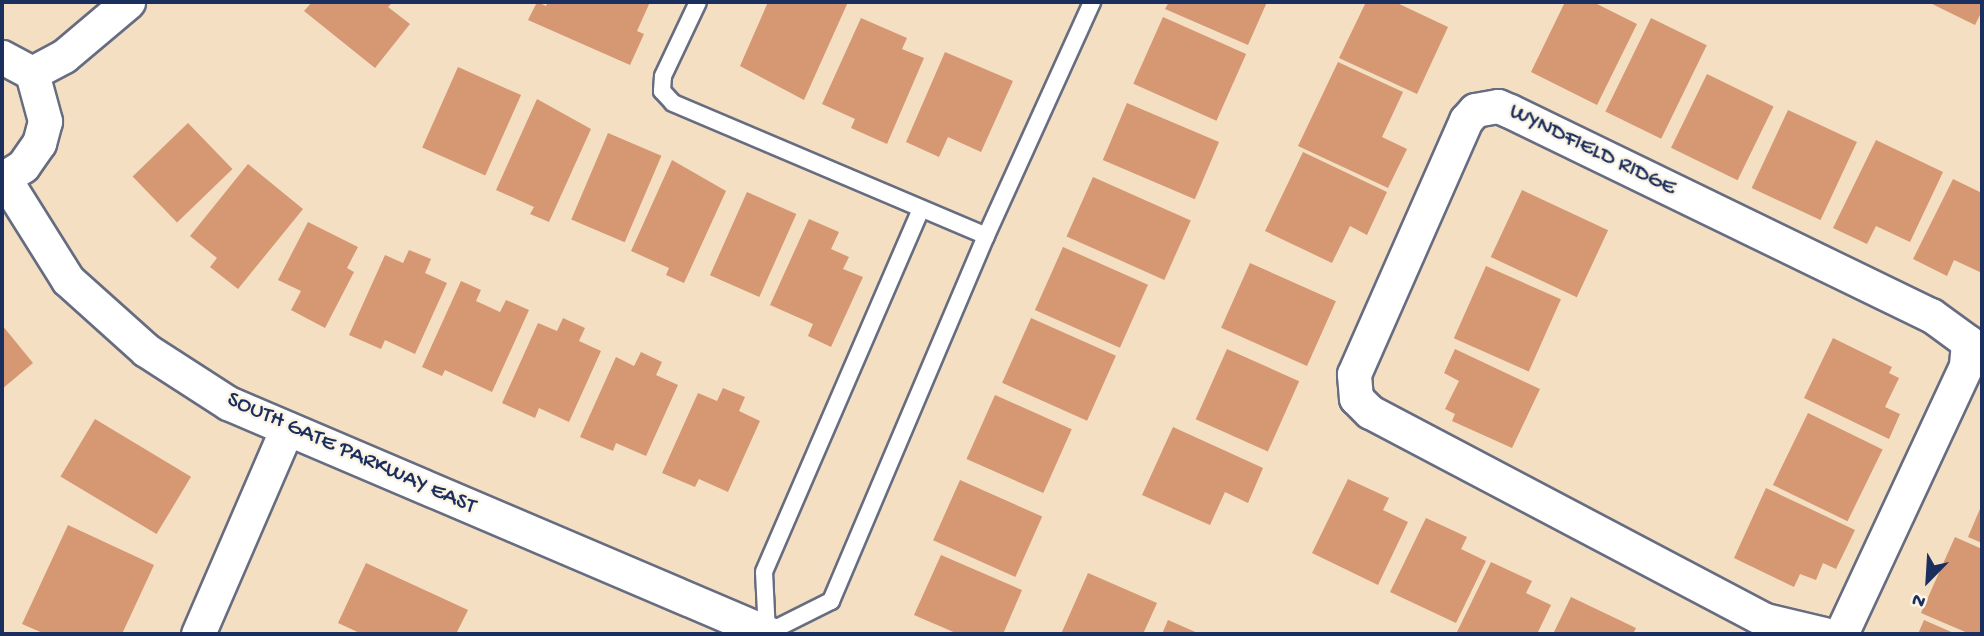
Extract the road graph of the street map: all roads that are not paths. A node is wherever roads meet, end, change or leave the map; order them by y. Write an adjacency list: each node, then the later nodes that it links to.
1 (128, 2): 5 (street)
2 (698, 2): 7 (lane)
3 (1092, 2): 8 (lane)
4 (2, 57): 5 (street)
5 (32, 73): 6 (street)
6 (3, 178): 9 (street, SOUTH GATE PARKWAY EAST)
7 (921, 209): 8 (lane); 12 (lane)
8 (986, 236): 12 (lane)
9 (288, 428): 11 (street); 12 (street, SOUTH GATE PARKWAY EAST)
10 (1758, 627): 13 (street, WYNDFIELD RIDGE); 14 (street, WYNDFIELD RIDGE)
11 (198, 634)
12 (768, 634)
13 (1824, 634)
14 (1841, 634)

